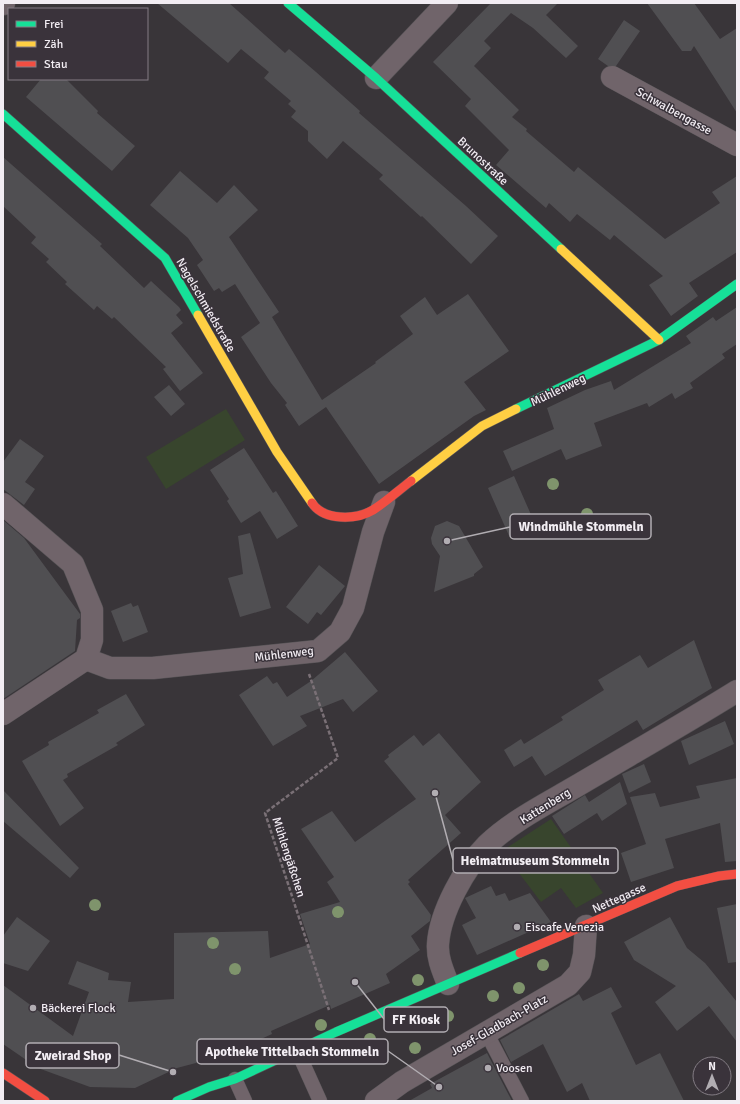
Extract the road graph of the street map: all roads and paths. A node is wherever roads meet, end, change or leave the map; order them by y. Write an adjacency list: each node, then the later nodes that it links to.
1 (288, 3): 4 (street, Brunostraße)
2 (448, 3): 4 (street)
3 (612, 77): 6 (street, Schwalbengasse)
4 (376, 78): 8 (street, Brunostraße)
5 (3, 114): 11 (street, Nagelschmiedstraße)
6 (737, 145)
7 (737, 284): 8 (street, Mühlenweg)
8 (659, 340): 9 (street, Mühlenweg)
9 (384, 502): 11 (street, Mühlenweg); 12 (street, Mühlenweg)
10 (3, 504): 13 (street)
11 (315, 507)
12 (302, 652): 13 (street, Mühlenweg); 19 (path, Mühlengäßchen)
13 (86, 659): 15 (street)
14 (737, 691): 18 (street, Kattenberg)
15 (3, 714)
16 (737, 874): 17 (street, Nettegasse)
17 (586, 926): 18 (street, Nettegasse); 20 (street, Josef-Gladbach-Platz)
18 (448, 984): 19 (street)
19 (336, 1032): 21 (street)
20 (486, 1032): 28 (street, Josef-Gladbach-Platz); 29 (lane)
21 (297, 1050): 23 (street); 27 (lane)
22 (3, 1073): 24 (street)
23 (235, 1079): 25 (street); 26 (lane)
24 (45, 1101)
25 (177, 1101)
26 (245, 1101)
27 (320, 1101)
28 (376, 1101)
29 (522, 1101)

